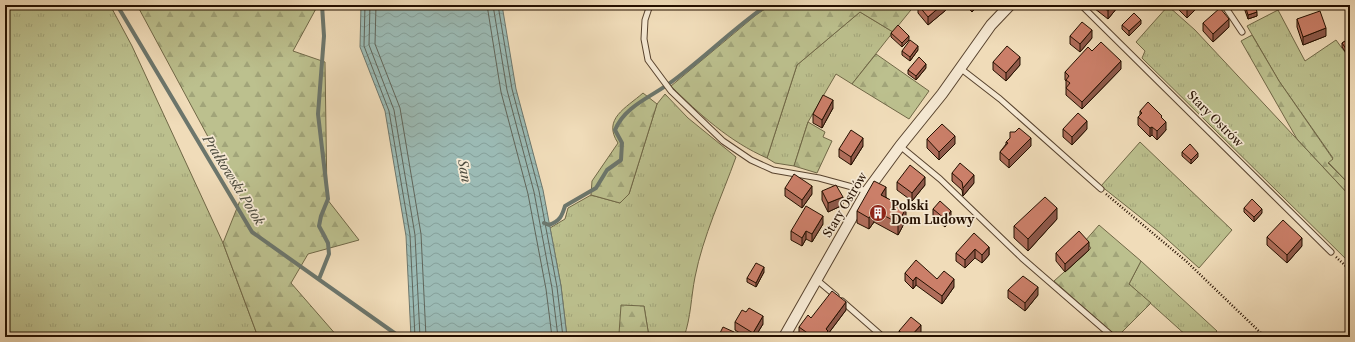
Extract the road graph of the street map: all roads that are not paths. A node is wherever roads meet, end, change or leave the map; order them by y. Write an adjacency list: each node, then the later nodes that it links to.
1 (650, 5): 9 (lane)
2 (1010, 5): 6 (street, Stary Ostrów)
3 (1081, 5): 10 (lane, Stary Ostrów)
4 (1224, 5): 5 (lane)
5 (1242, 32)
6 (960, 68): 7 (street, Stary Ostrów); 8 (lane)
7 (900, 146): 9 (street, Stary Ostrów); 14 (lane)
8 (1101, 189)
9 (867, 191): 11 (street, Stary Ostrów)
10 (1331, 252)
11 (817, 280): 12 (street, Stary Ostrów); 13 (lane)
12 (784, 337)
13 (883, 337)
14 (1113, 337)

